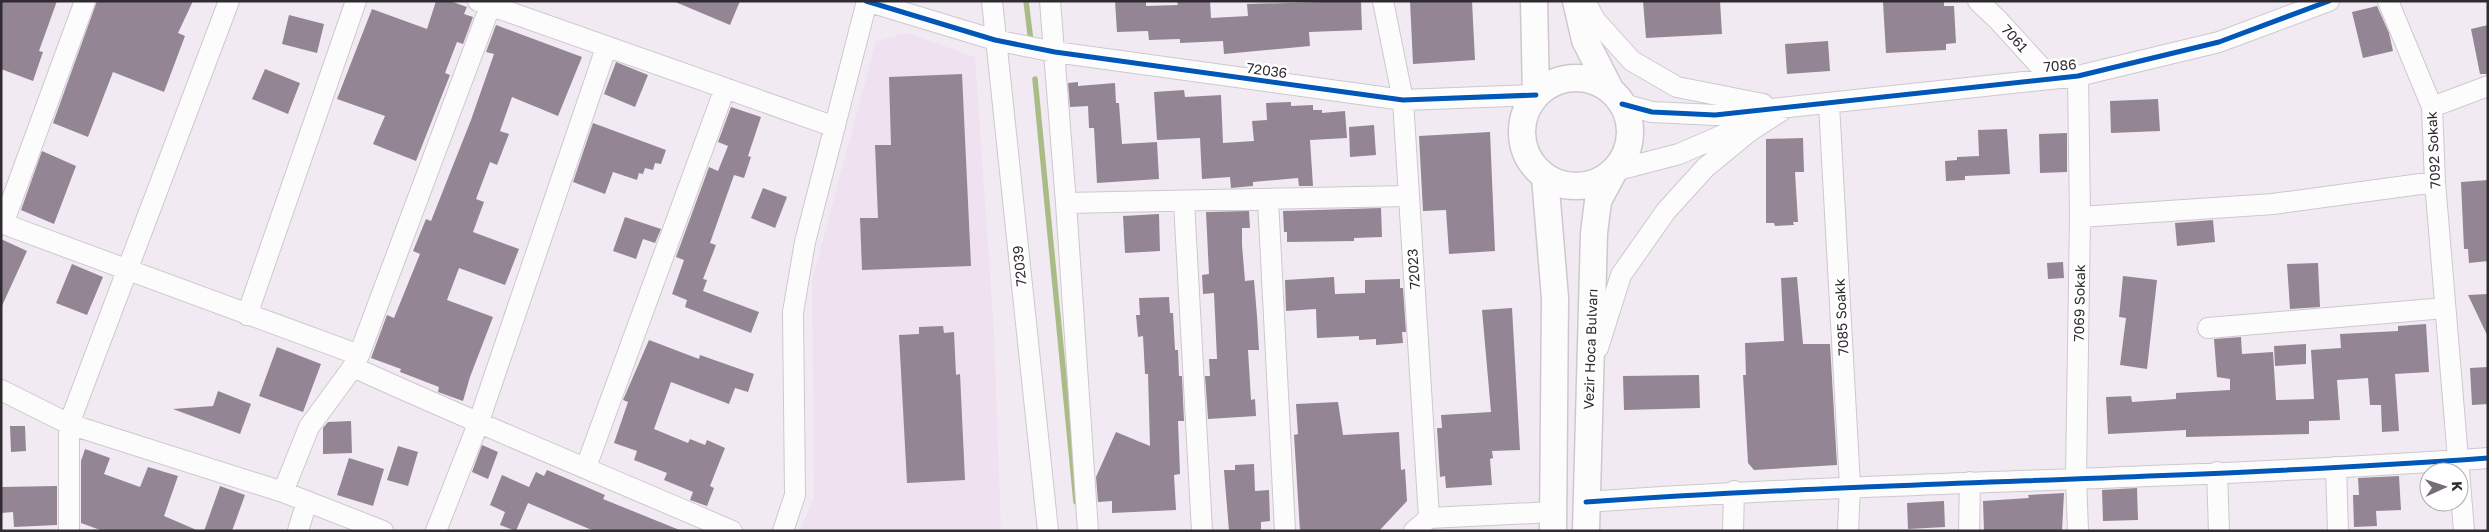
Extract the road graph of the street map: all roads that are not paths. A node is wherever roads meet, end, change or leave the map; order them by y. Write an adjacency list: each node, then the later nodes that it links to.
1 (85, 1): 37 (street)
2 (229, 1): 38 (street)
3 (356, 1): 40 (street)
4 (867, 1): 15 (street, 72036); 28 (street)
5 (992, 1): 15 (street, 72039)
6 (1050, 1): 17 (street)
7 (1383, 1): 24 (street, 72023)
8 (1534, 1): 22 (main road)
9 (1576, 1): 23 (main road)
10 (1585, 1): 27 (street)
11 (1978, 1): 19 (street, 7061)
12 (2329, 1): 18 (street, 7086)
13 (2388, 1): 26 (street, 7092 Sokak)
14 (487, 3): 16 (street); 42 (street)
15 (996, 40): 17 (street, 72036); 67 (street, 72039)
16 (606, 48): 21 (street); 46 (street)
17 (1055, 52): 24 (street, 72036); 35 (street)
18 (2078, 76): 19 (street, 7086); 36 (street, 7069 Sokak)
19 (2050, 77): 25 (street, 7086)
20 (2488, 86): 26 (street)
21 (725, 88): 28 (street); 49 (street)
22 (1536, 94): 23 (main road); 24 (street, 72036); 30 (main road)
23 (1616, 98): 27 (street, 7086); 29 (main road)
24 (1402, 100): 32 (street, 72023)
25 (1829, 104): 27 (street, 7086); 54 (street, 7085 Soakk)
26 (2432, 107): 31 (street, 7092 Sokak)
27 (1784, 108): 29 (street); 43 (street)
28 (836, 127): 66 (street)
29 (1614, 171): 30 (main road); 43 (main road, Vezir Hoca Bulvarı)
30 (1545, 177): 60 (main road)
31 (2435, 182): 36 (street); 39 (street, 7092 Sokak)
32 (1409, 196): 33 (street); 59 (street, 72023)
33 (1268, 199): 34 (street); 70 (street)
34 (1184, 202): 35 (street); 69 (street)
35 (1066, 204): 68 (street)
36 (2080, 217): 52 (street, 7069 Sokak)
37 (2, 224): 38 (street)
38 (127, 272): 40 (street); 45 (street)
39 (2446, 308): 41 (street); 48 (street, 7092 Sokak)
40 (247, 315): 42 (street)
41 (2208, 328)
42 (356, 361): 46 (street); 55 (street)
43 (1589, 380): 58 (main road, Vezir Hoca Bulvarı)
44 (1, 390): 45 (street)
45 (69, 424): 55 (street); 61 (street)
46 (478, 424): 49 (street); 64 (street)
47 (2488, 458): 48 (street)
48 (2459, 460): 50 (street); 79 (street, 7092 Sokak)
49 (586, 467): 65 (street)
50 (2336, 467): 51 (street); 78 (street)
51 (2217, 472): 52 (street); 77 (street)
52 (2076, 477): 53 (street); 76 (street, 7069 Sokak)
53 (1970, 482): 54 (street); 75 (street)
54 (1850, 486): 56 (street); 74 (street, 7085 Soakk)
55 (283, 492): 57 (street)
56 (1734, 492): 58 (street); 73 (street)
57 (307, 500): 62 (street); 63 (street)
58 (1586, 502): 72 (main road, Vezir Hoca Bulvarı)
59 (1429, 518): 60 (street); 71 (street)
60 (1553, 522)
61 (69, 531)
62 (298, 531)
63 (382, 531)
64 (436, 531)
65 (732, 531)
66 (783, 531)
67 (1048, 531)
68 (1088, 531)
69 (1202, 531)
70 (1285, 531)
71 (1414, 531)
72 (1586, 531)
73 (1733, 531)
74 (1848, 531)
75 (1969, 531)
76 (2078, 531)
77 (2219, 531)
78 (2338, 531)
79 (2464, 531)

